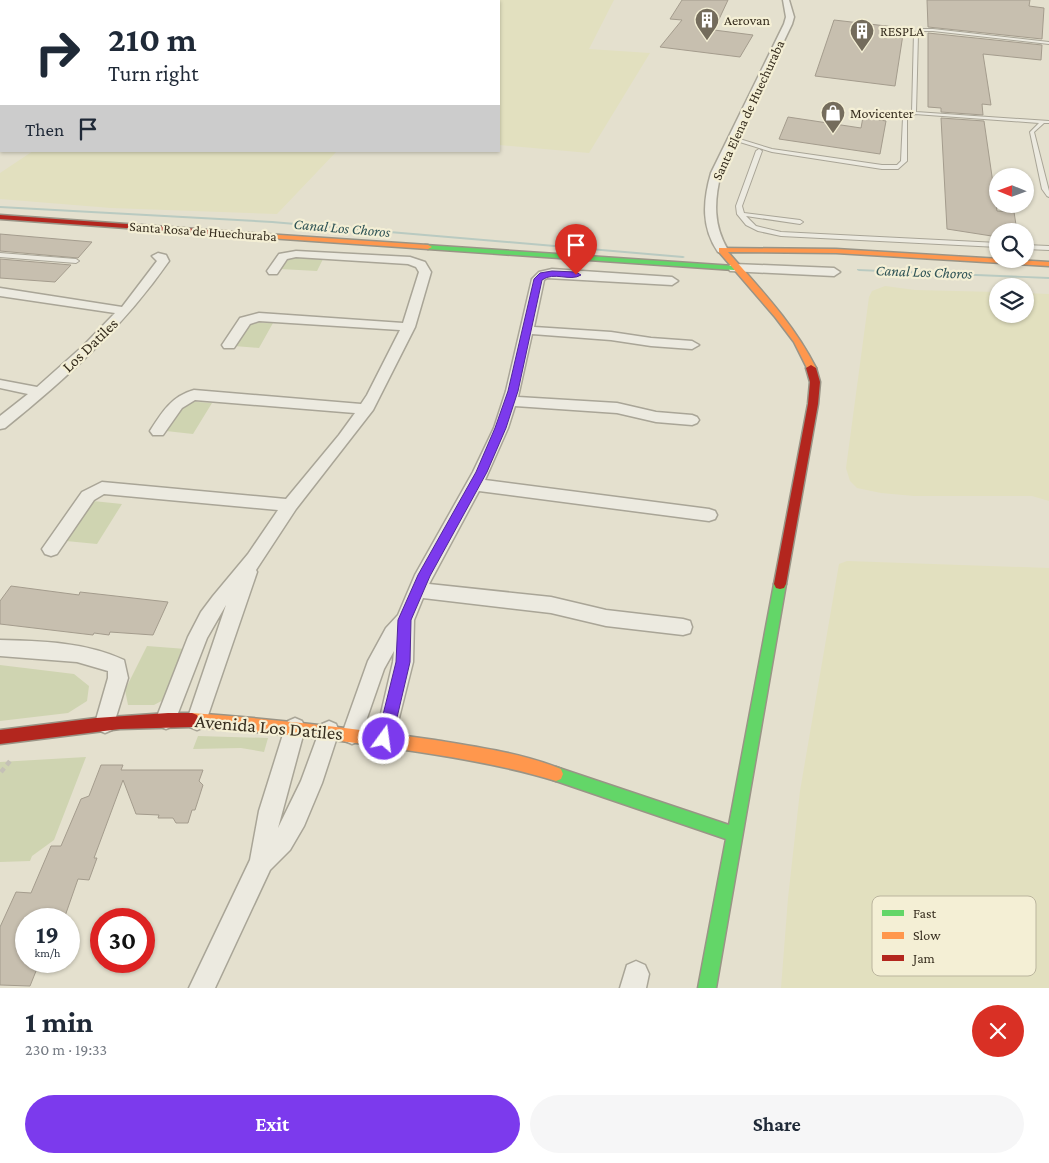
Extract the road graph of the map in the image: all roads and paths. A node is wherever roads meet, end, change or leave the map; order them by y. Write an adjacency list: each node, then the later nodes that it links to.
1 (786, 0): 6 (street, Santa Elena de Huechuraba)
2 (1049, 43): 3 (lane)
3 (914, 113): 5 (lane); 7 (lane)
4 (1049, 117): 5 (lane)
5 (1046, 122): 9 (lane)
6 (733, 139): 7 (lane); 8 (lane); 16 (street, Santa Elena de Huechuraba)
7 (772, 150): 8 (lane)
8 (758, 154): 10 (lane)
9 (1049, 195)
10 (740, 214): 12 (lane); 13 (lane)
11 (0, 217): 21 (street, Santa Rosa de Huechuraba)
12 (800, 222)
13 (989, 246)
14 (1034, 247): 15 (lane)
15 (1049, 248)
16 (722, 250): 20 (street); 21 (street)
17 (0, 255): 19 (lane)
18 (158, 256): 26 (street, Los Datiles)
19 (76, 261)
20 (1049, 264)
21 (734, 268): 23 (street, Santa Rosa de Huechuraba); 57 (street)
22 (273, 271): 27 (street)
23 (834, 272)
24 (672, 281): 28 (street)
25 (0, 292): 26 (street)
26 (125, 311): 32 (street, Los Datiles)
27 (408, 327): 29 (street); 34 (street)
28 (527, 330): 30 (street); 33 (street)
29 (229, 345)
30 (692, 345)
31 (0, 384): 32 (street)
32 (40, 392): 36 (street, Los Datiles)
33 (510, 401): 35 (street); 38 (street)
34 (366, 410): 37 (street); 39 (street)
35 (692, 420)
36 (0, 424)
37 (158, 431)
38 (473, 484): 40 (street); 43 (street)
39 (290, 505): 41 (street); 42 (street)
40 (709, 515)
41 (51, 549)
42 (254, 559): 47 (street); 48 (street)
43 (418, 590): 44 (street); 45 (street)
44 (405, 620): 52 (street); 54 (street)
45 (683, 627)
46 (0, 648): 49 (street)
47 (166, 719): 48 (street, Avenida Los Datiles); 49 (street, Avenida Los Datiles)
48 (197, 720): 50 (street, Avenida Los Datiles)
49 (105, 723): 53 (street, Avenida Los Datiles)
50 (295, 728): 51 (street, Avenida Los Datiles); 58 (street)
51 (329, 731): 52 (street, Avenida Los Datiles); 58 (street)
52 (352, 734): 54 (street, Avenida Los Datiles)
53 (0, 738)
54 (384, 739): 57 (street, Avenida Los Datiles)
55 (13, 757): 56 (path)
56 (1, 772)
57 (736, 835): 60 (street)
58 (262, 862): 59 (street)
59 (202, 988)
60 (707, 988)

